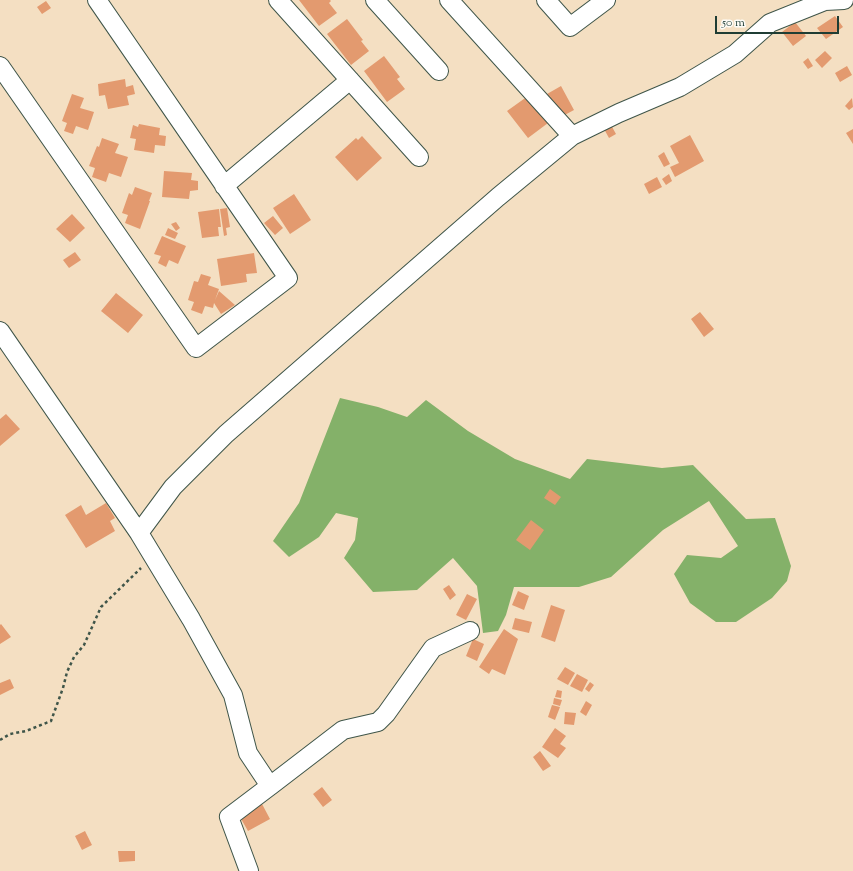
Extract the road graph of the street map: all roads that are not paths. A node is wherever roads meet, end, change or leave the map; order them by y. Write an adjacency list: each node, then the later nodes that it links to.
1 (97, 0): 14 (street)
2 (278, 0): 11 (street)
3 (375, 0): 10 (street)
4 (449, 0): 12 (street)
5 (546, 0): 6 (street)
6 (606, 0)
7 (825, 0): 8 (street); 12 (street)
8 (844, 0)
9 (0, 66): 14 (street)
10 (439, 70)
11 (350, 80): 13 (street); 14 (street)
12 (572, 136): 16 (street)
13 (419, 157)
14 (224, 186)
15 (0, 331): 16 (street)
16 (139, 533): 18 (street)
17 (470, 631): 18 (street)
18 (270, 786): 19 (street)
19 (249, 871)

